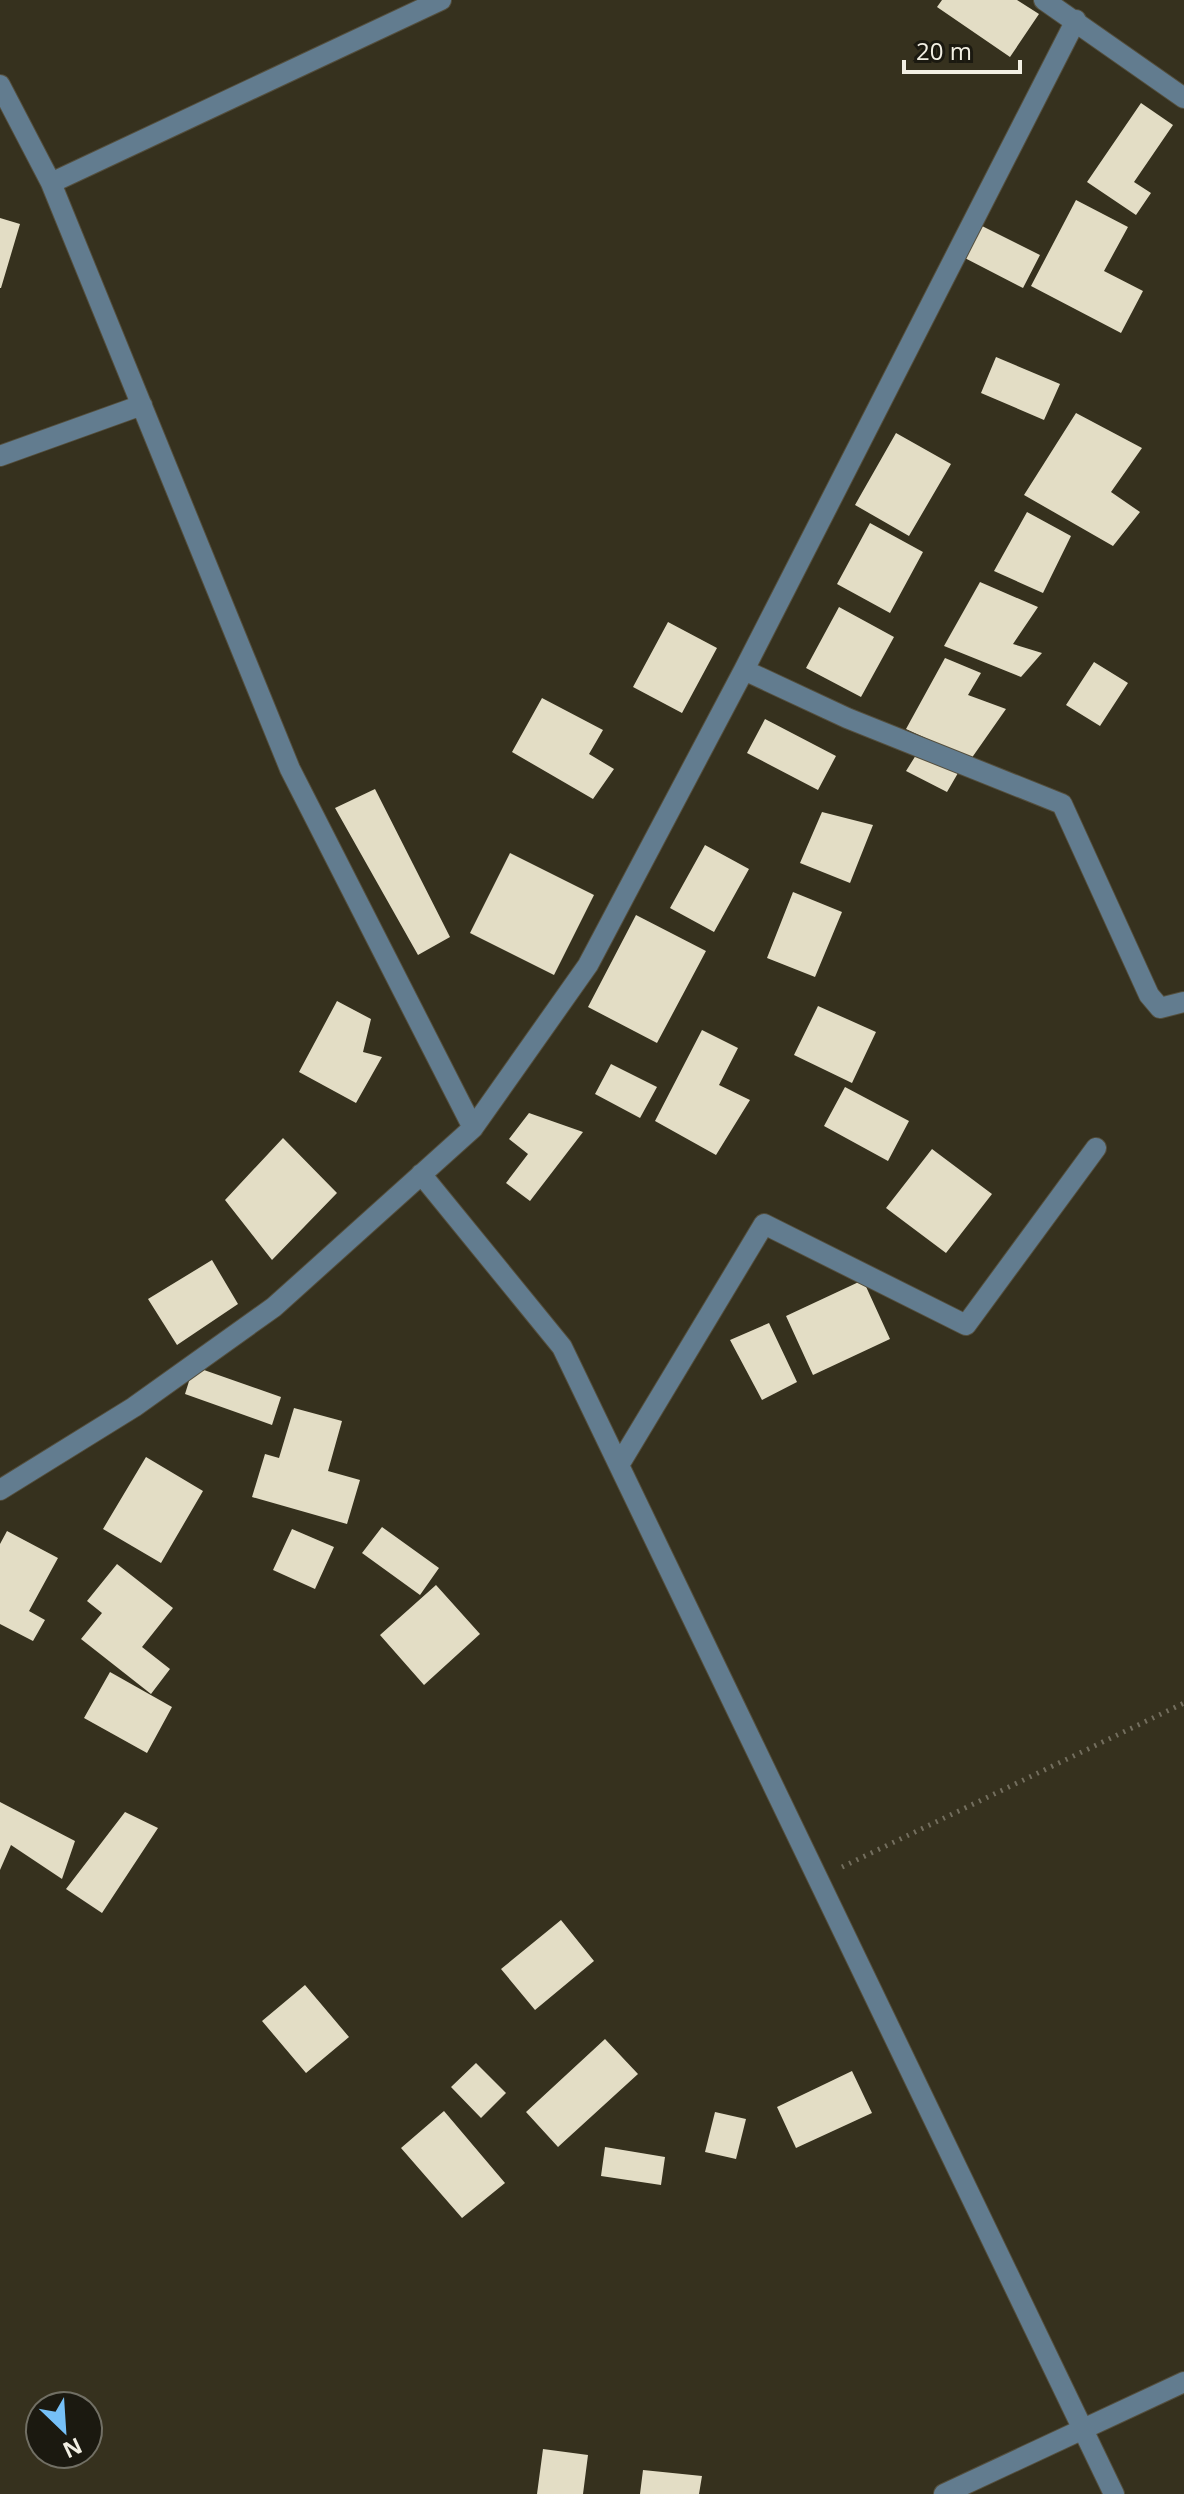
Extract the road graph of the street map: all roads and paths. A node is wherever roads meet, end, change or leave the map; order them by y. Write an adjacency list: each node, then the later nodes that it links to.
1 (441, 0): 6 (street)
2 (1044, 0): 3 (street)
3 (1076, 20): 5 (street); 9 (street)
4 (0, 85): 6 (street)
5 (1184, 98)
6 (51, 183): 7 (street)
7 (142, 405): 8 (street); 11 (street)
8 (0, 456)
9 (744, 670): 10 (street); 11 (street)
10 (1184, 1002)
11 (473, 1128): 13 (street)
12 (1096, 1148): 14 (street)
13 (421, 1174): 14 (street); 15 (street)
14 (619, 1465): 19 (street)
15 (0, 1490)
16 (1184, 1703): 17 (path)
17 (832, 1872)
18 (1184, 2382): 19 (street)
19 (1084, 2430): 20 (street); 21 (street)
20 (944, 2494)
21 (1114, 2494)

